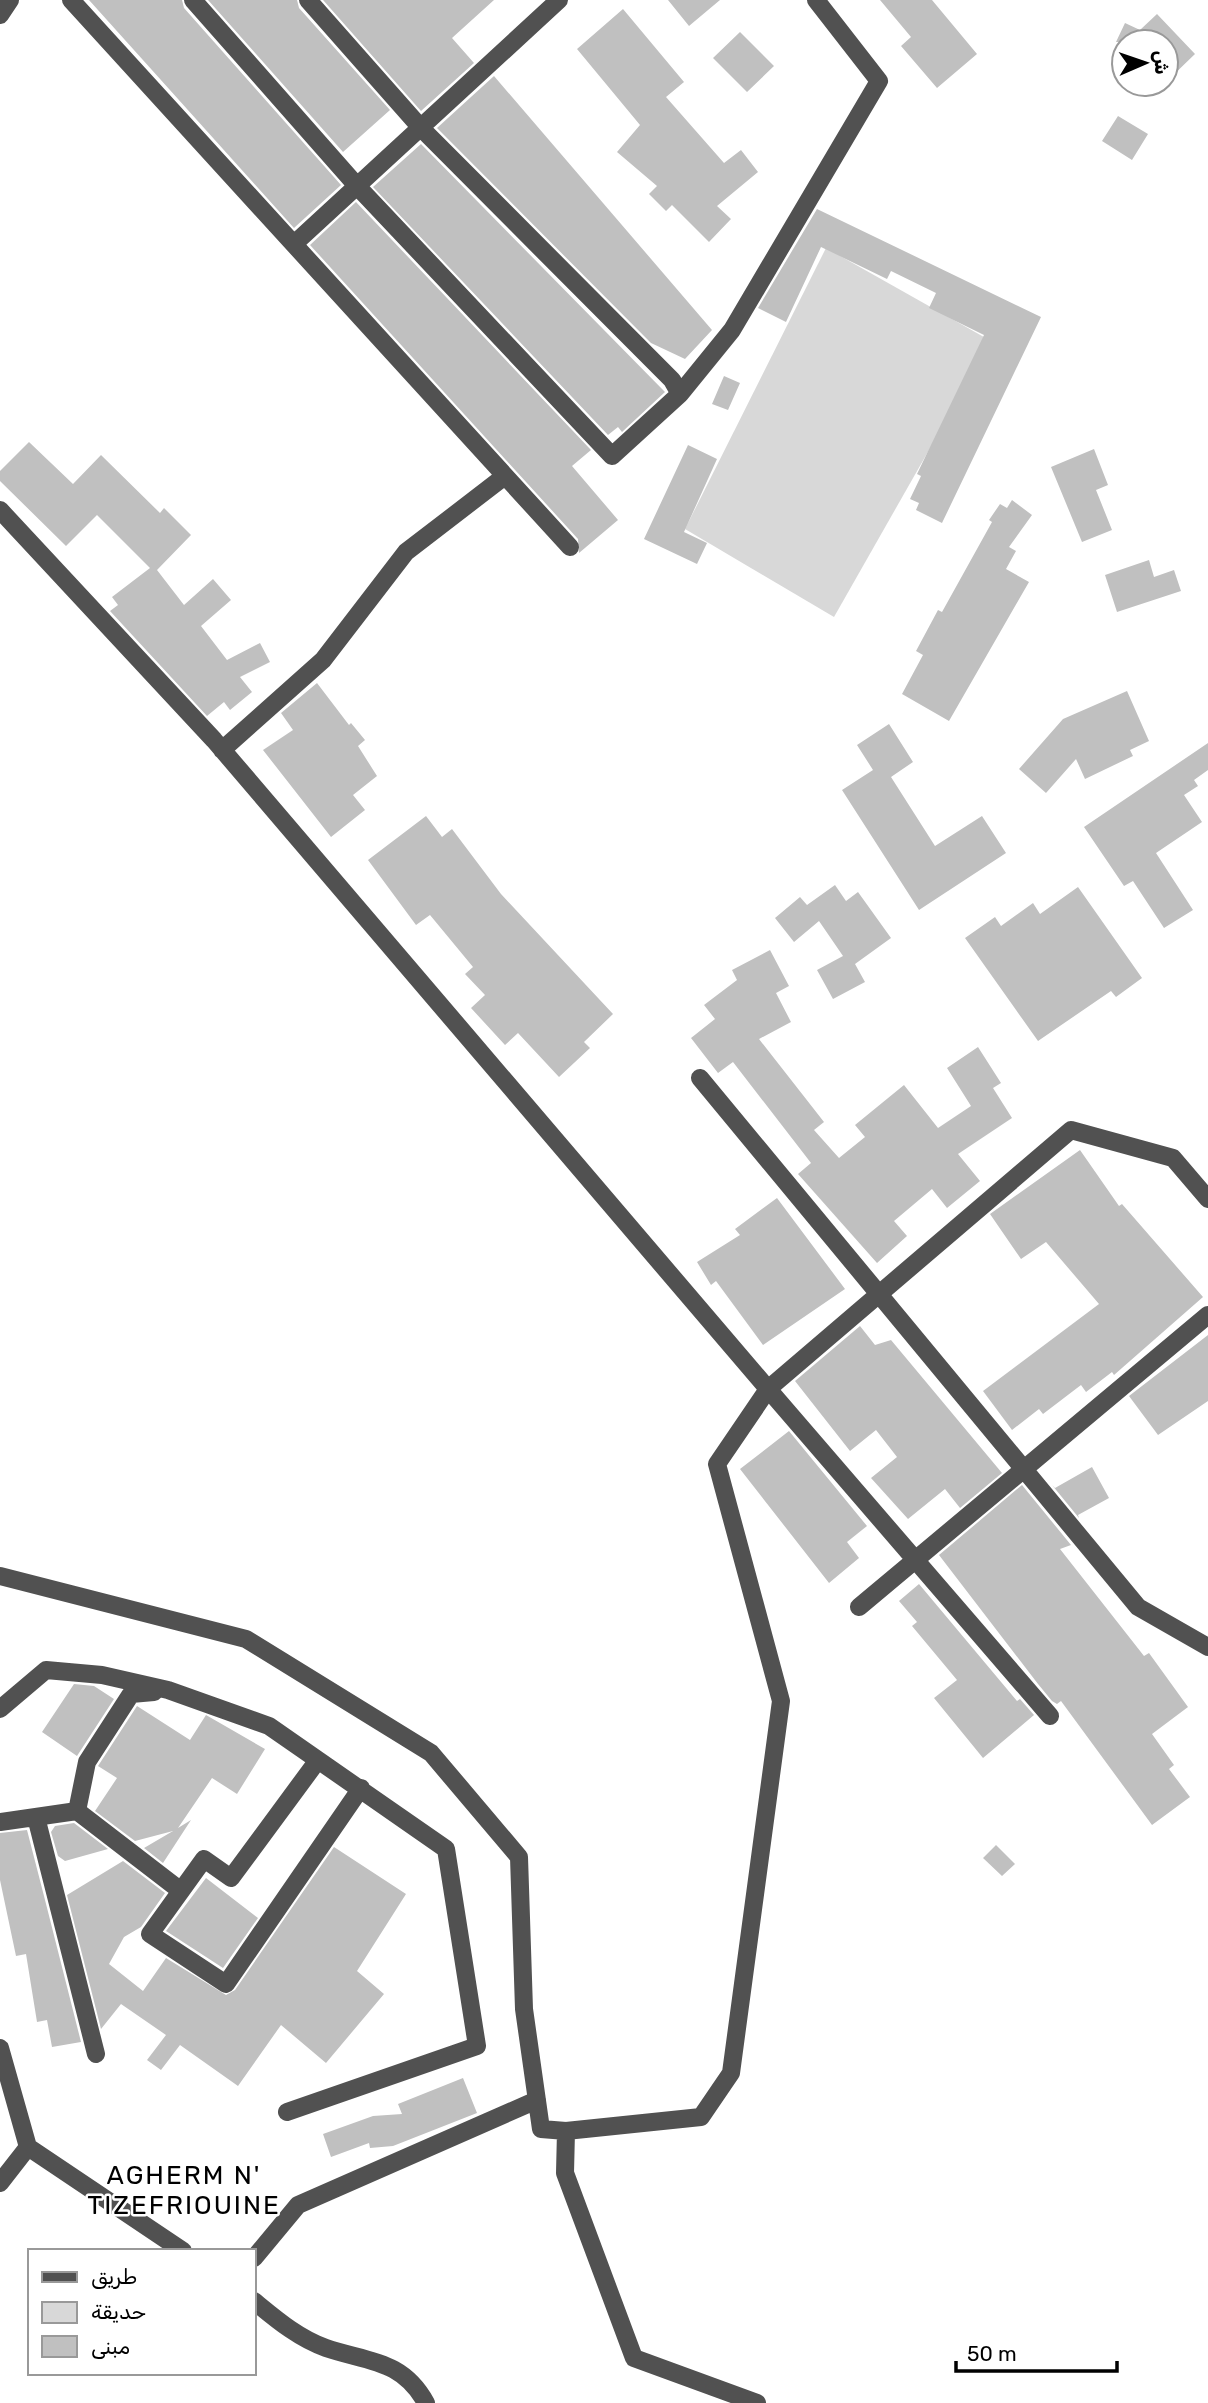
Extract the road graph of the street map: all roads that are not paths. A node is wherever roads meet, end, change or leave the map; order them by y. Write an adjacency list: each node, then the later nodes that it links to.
1 (10, 0): 7 (street)
2 (71, 0): 10 (street)
3 (193, 0): 9 (street)
4 (308, 0): 8 (street)
5 (559, 0): 8 (street)
6 (816, 0): 11 (street)
7 (0, 15)
8 (421, 128): 9 (street); 11 (street)
9 (357, 186): 10 (street); 11 (street)
10 (294, 244): 12 (street)
11 (680, 394)
12 (505, 476): 14 (street); 15 (street)
13 (0, 510): 15 (street)
14 (570, 547)
15 (222, 750): 20 (street)
16 (700, 1078): 18 (street)
17 (1208, 1199): 18 (street)
18 (879, 1294): 20 (street); 21 (street)
19 (1208, 1315): 21 (street)
20 (768, 1389): 22 (street); 39 (street)
21 (1023, 1469): 22 (street); 25 (street)
22 (915, 1560): 24 (street); 28 (street)
23 (0, 1576): 37 (street)
24 (859, 1607)
25 (1208, 1647)
26 (168, 1690): 27 (street); 29 (street); 31 (street)
27 (0, 1709)
28 (1050, 1716)
29 (318, 1759): 30 (street); 34 (street)
30 (361, 1788): 34 (street); 38 (street)
31 (77, 1811): 32 (street); 34 (street)
32 (36, 1817): 33 (street); 36 (street)
33 (0, 1822)
34 (181, 1891)
35 (0, 2048): 40 (street)
36 (96, 2054)
37 (537, 2100): 39 (street); 43 (street)
38 (287, 2112)
39 (566, 2132): 46 (street)
40 (28, 2147): 41 (street); 42 (street)
41 (0, 2183)
42 (180, 2249)
43 (256, 2256)
44 (256, 2303): 45 (street)
45 (426, 2403)
46 (757, 2403)

